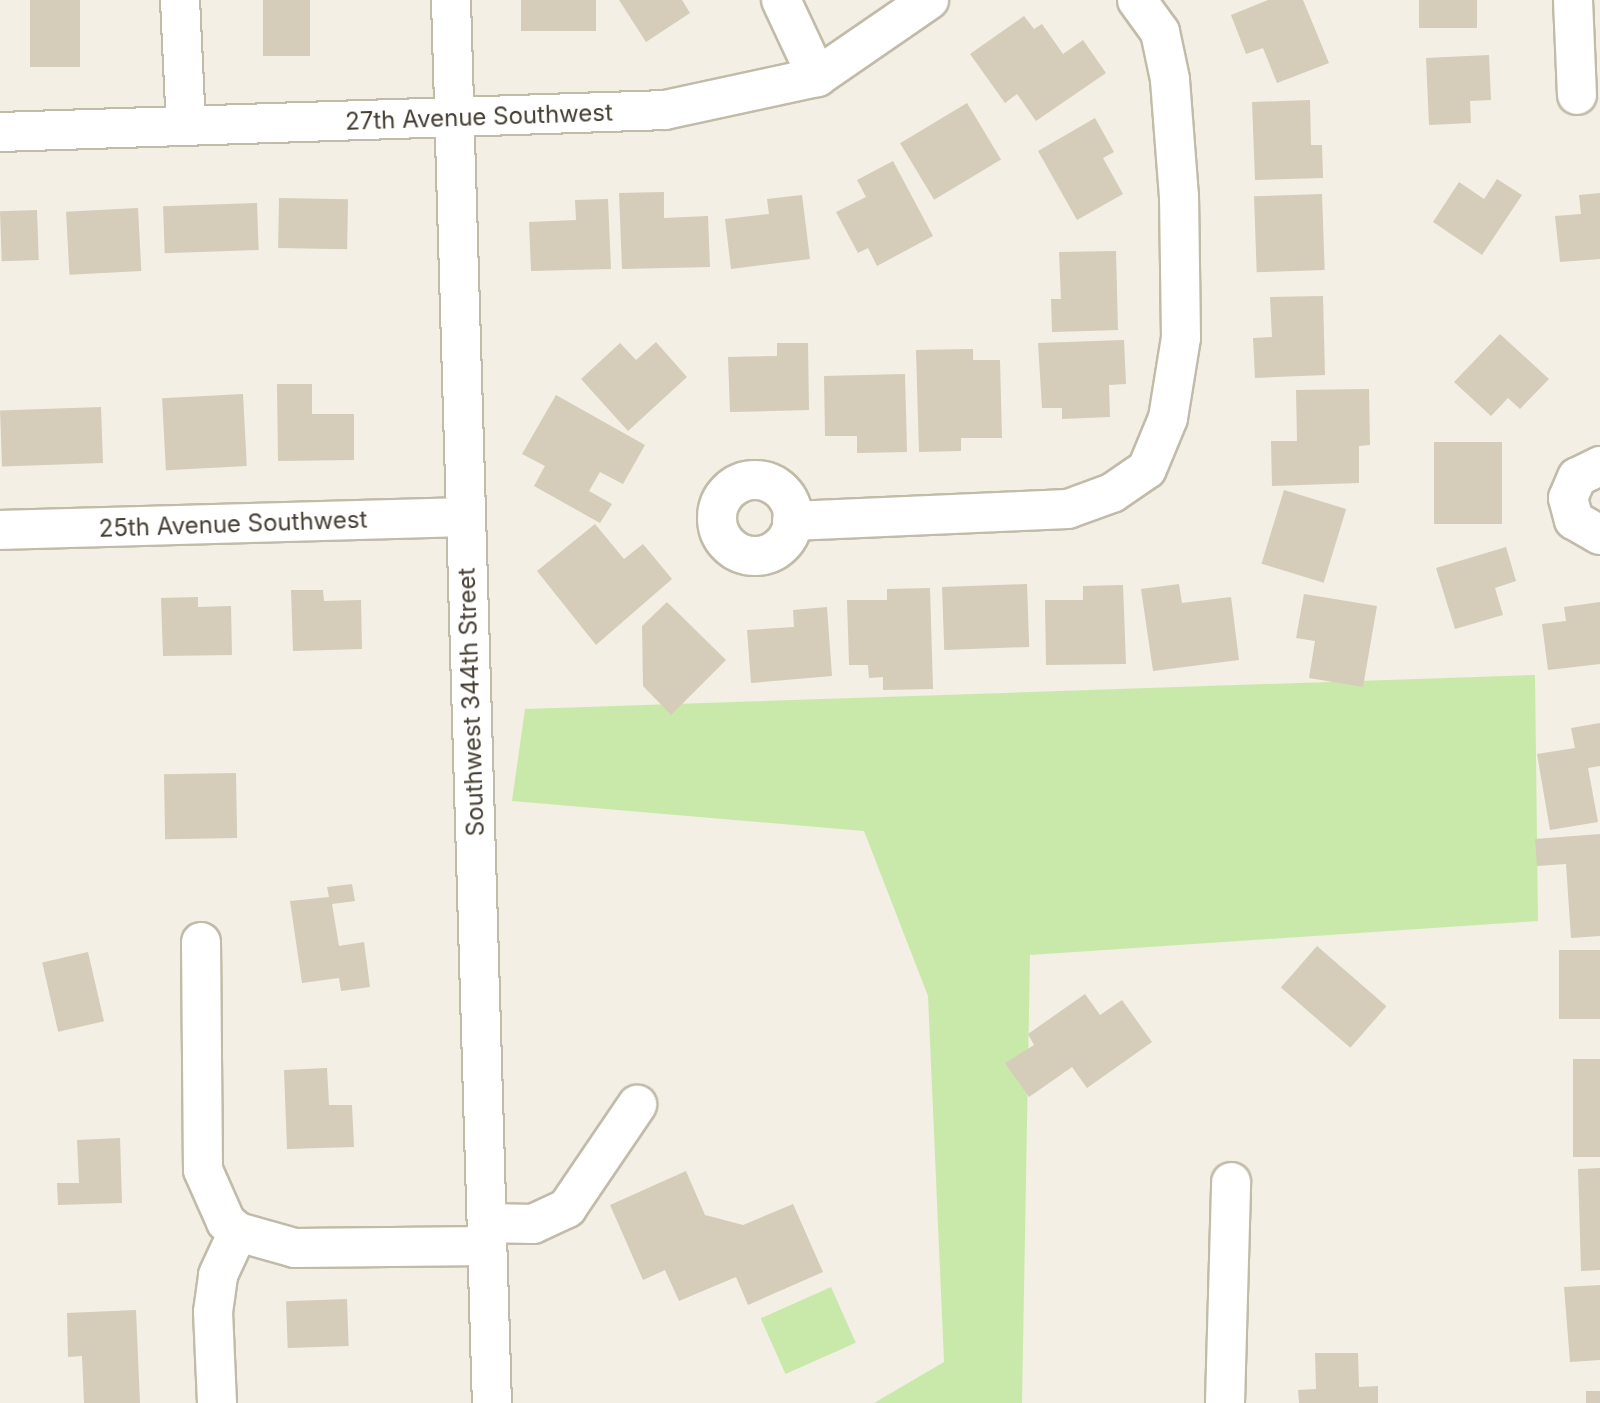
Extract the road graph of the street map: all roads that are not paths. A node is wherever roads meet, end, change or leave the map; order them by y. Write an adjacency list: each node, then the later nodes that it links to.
1 (180, 0): 10 (street)
2 (451, 0): 9 (street, Southwest 344th Street)
3 (781, 0): 7 (street)
4 (929, 0): 7 (street, 27th Avenue Southwest)
5 (1136, 0): 14 (street)
6 (1573, 0): 8 (street)
7 (817, 77): 9 (street, 27th Avenue Southwest)
8 (1577, 95)
9 (457, 119): 10 (street, 27th Avenue Southwest); 13 (street, Southwest 344th Street)
10 (186, 126): 11 (street, 27th Avenue Southwest)
11 (0, 132)
12 (1600, 466): 16 (street)
13 (465, 517): 15 (street, 25th Avenue Southwest); 21 (street, Southwest 344th Street)
14 (792, 521)
15 (0, 530)
16 (1600, 535)
17 (201, 942): 20 (street)
18 (637, 1105): 21 (street)
19 (1231, 1182): 24 (street)
20 (232, 1227): 21 (street); 22 (street)
21 (487, 1234): 23 (street, Southwest 344th Street)
22 (217, 1403)
23 (492, 1403)
24 (1225, 1403)

